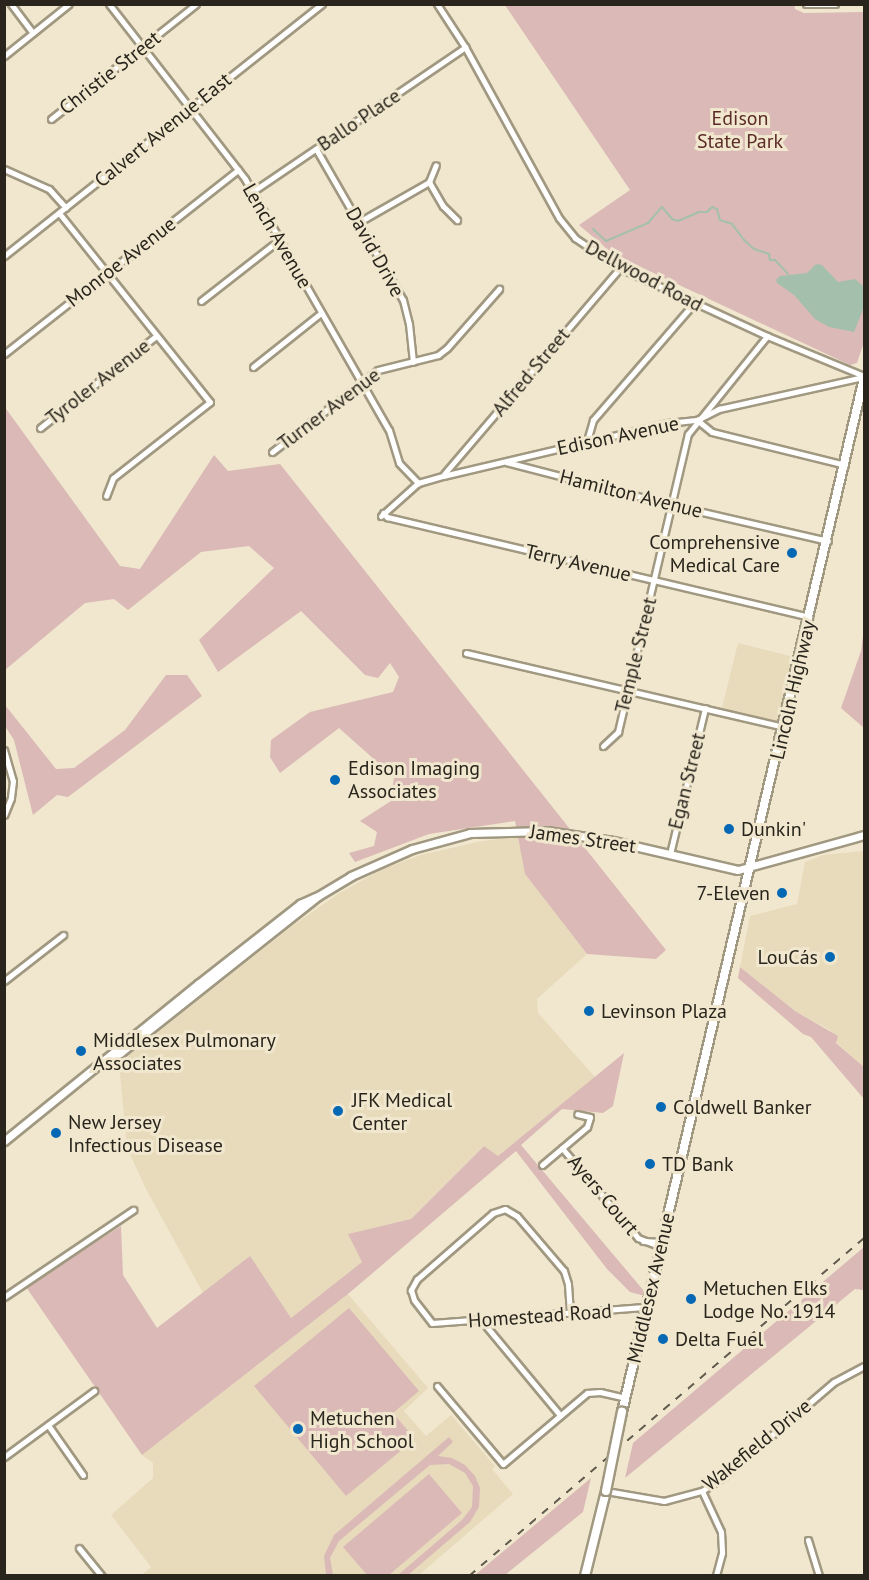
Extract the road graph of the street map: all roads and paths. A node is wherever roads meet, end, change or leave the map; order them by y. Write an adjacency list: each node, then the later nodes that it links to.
1 (11, 4): 9 (street)
2 (69, 4): 9 (street)
3 (109, 4): 11 (street, Lench Avenue)
4 (196, 4): 11 (street, Christie Street)
5 (322, 4): 13 (street, Calvert Avenue East)
6 (437, 4): 10 (street, Dellwood Road)
7 (807, 4): 8 (street)
8 (836, 4)
9 (33, 33): 12 (street)
10 (465, 47): 15 (street, Ballo Place); 27 (street, Dellwood Road)
11 (142, 48): 13 (street, Lench Avenue); 14 (street, Christie Street)
12 (4, 56)
13 (190, 108): 18 (street, Lench Avenue); 21 (street, Calvert Avenue East)
14 (51, 119)
15 (316, 149): 20 (street, Ballo Place); 24 (street, David Drive)
16 (436, 165): 19 (street)
17 (4, 169): 21 (street)
18 (238, 170): 20 (street, Lench Avenue); 28 (street, Monroe Avenue)
19 (429, 182): 23 (street); 24 (street)
20 (252, 192): 25 (street, Lench Avenue)
21 (66, 208): 22 (street, Calvert Avenue East)
22 (59, 213): 26 (street, Calvert Avenue East); 28 (street)
23 (457, 220)
24 (359, 222): 36 (street, David Drive)
25 (279, 240): 30 (street); 32 (street, Lench Avenue)
26 (4, 256)
27 (620, 268): 31 (street, Dellwood Road); 46 (street, Alfred Street)
28 (107, 273): 33 (street); 35 (street, Monroe Avenue)
29 (500, 289): 36 (street, Turner Avenue)
30 (201, 301)
31 (694, 303): 34 (street, Dellwood Road); 42 (street)
32 (321, 313): 37 (street); 39 (street, Lench Avenue)
33 (156, 336): 41 (street, Tyroler Avenue); 48 (street)
34 (767, 336): 38 (street, Dellwood Road); 40 (street, Temple Street)
35 (4, 354)
36 (413, 363): 39 (street, Turner Avenue)
37 (253, 367)
38 (864, 377): 40 (street, Edison Avenue); 45 (main road, Lincoln Highway)
39 (360, 382): 43 (street, Turner Avenue); 47 (street, Lench Avenue)
40 (698, 420): 42 (street, Edison Avenue); 45 (street); 49 (street, Temple Street)
41 (40, 428)
42 (587, 441): 44 (street, Edison Avenue)
43 (272, 452)
44 (505, 461): 46 (street, Edison Avenue); 49 (street, Hamilton Avenue)
45 (845, 465): 51 (main road, Lincoln Highway)
46 (442, 476): 47 (street, Edison Avenue)
47 (418, 483): 50 (street, Edison Avenue)
48 (106, 496)
49 (672, 505): 51 (street, Hamilton Avenue); 52 (street, Temple Street)
50 (382, 514): 52 (street, Terry Avenue)
51 (828, 541): 53 (main road, Lincoln Highway)
52 (654, 580): 53 (street, Terry Avenue); 55 (street, Temple Street)
53 (810, 617): 57 (main road, Lincoln Highway)
54 (466, 653): 55 (street)
55 (628, 690): 56 (street); 58 (street, Temple Street)
56 (705, 708): 57 (street); 62 (street, Egan Street)
57 (784, 727): 63 (main road, Lincoln Highway)
58 (603, 747)
59 (4, 750): 60 (street)
60 (4, 815)
61 (864, 835): 63 (street, James Street)
62 (670, 854): 63 (street, James Street); 68 (street, James Street)
63 (751, 868): 66 (main road, Lincoln Highway)
64 (63, 935): 65 (street)
65 (4, 981)
66 (719, 1002): 72 (main road, Middlesex Avenue)
67 (577, 1114): 69 (street, Ayers Court)
68 (4, 1141)
69 (562, 1148): 70 (street, Ayers Court); 72 (street, Ayers Court)
70 (542, 1165)
71 (134, 1210): 73 (street)
72 (662, 1244): 74 (main road, Middlesex Avenue)
73 (4, 1297)
74 (647, 1308): 75 (street, Homestead Road); 80 (main road, Middlesex Avenue)
75 (570, 1313): 76 (street, Homestead Road); 76 (street, Homestead Road)
76 (481, 1320): 81 (street)
77 (864, 1366): 86 (street, Wakefield Drive)
78 (437, 1386): 81 (street)
79 (94, 1391): 82 (street)
80 (625, 1398): 81 (street); 85 (main road, Middlesex Avenue, bridge)
81 (560, 1415)
82 (48, 1425): 83 (street); 84 (street)
83 (4, 1457)
84 (83, 1475)
85 (606, 1491): 86 (street, Wakefield Drive); 90 (main road, Middlesex Avenue)
86 (702, 1491): 91 (street)
87 (808, 1540): 92 (street)
88 (79, 1548): 89 (street)
89 (102, 1575)
90 (585, 1575)
91 (716, 1575)
92 (819, 1575)

